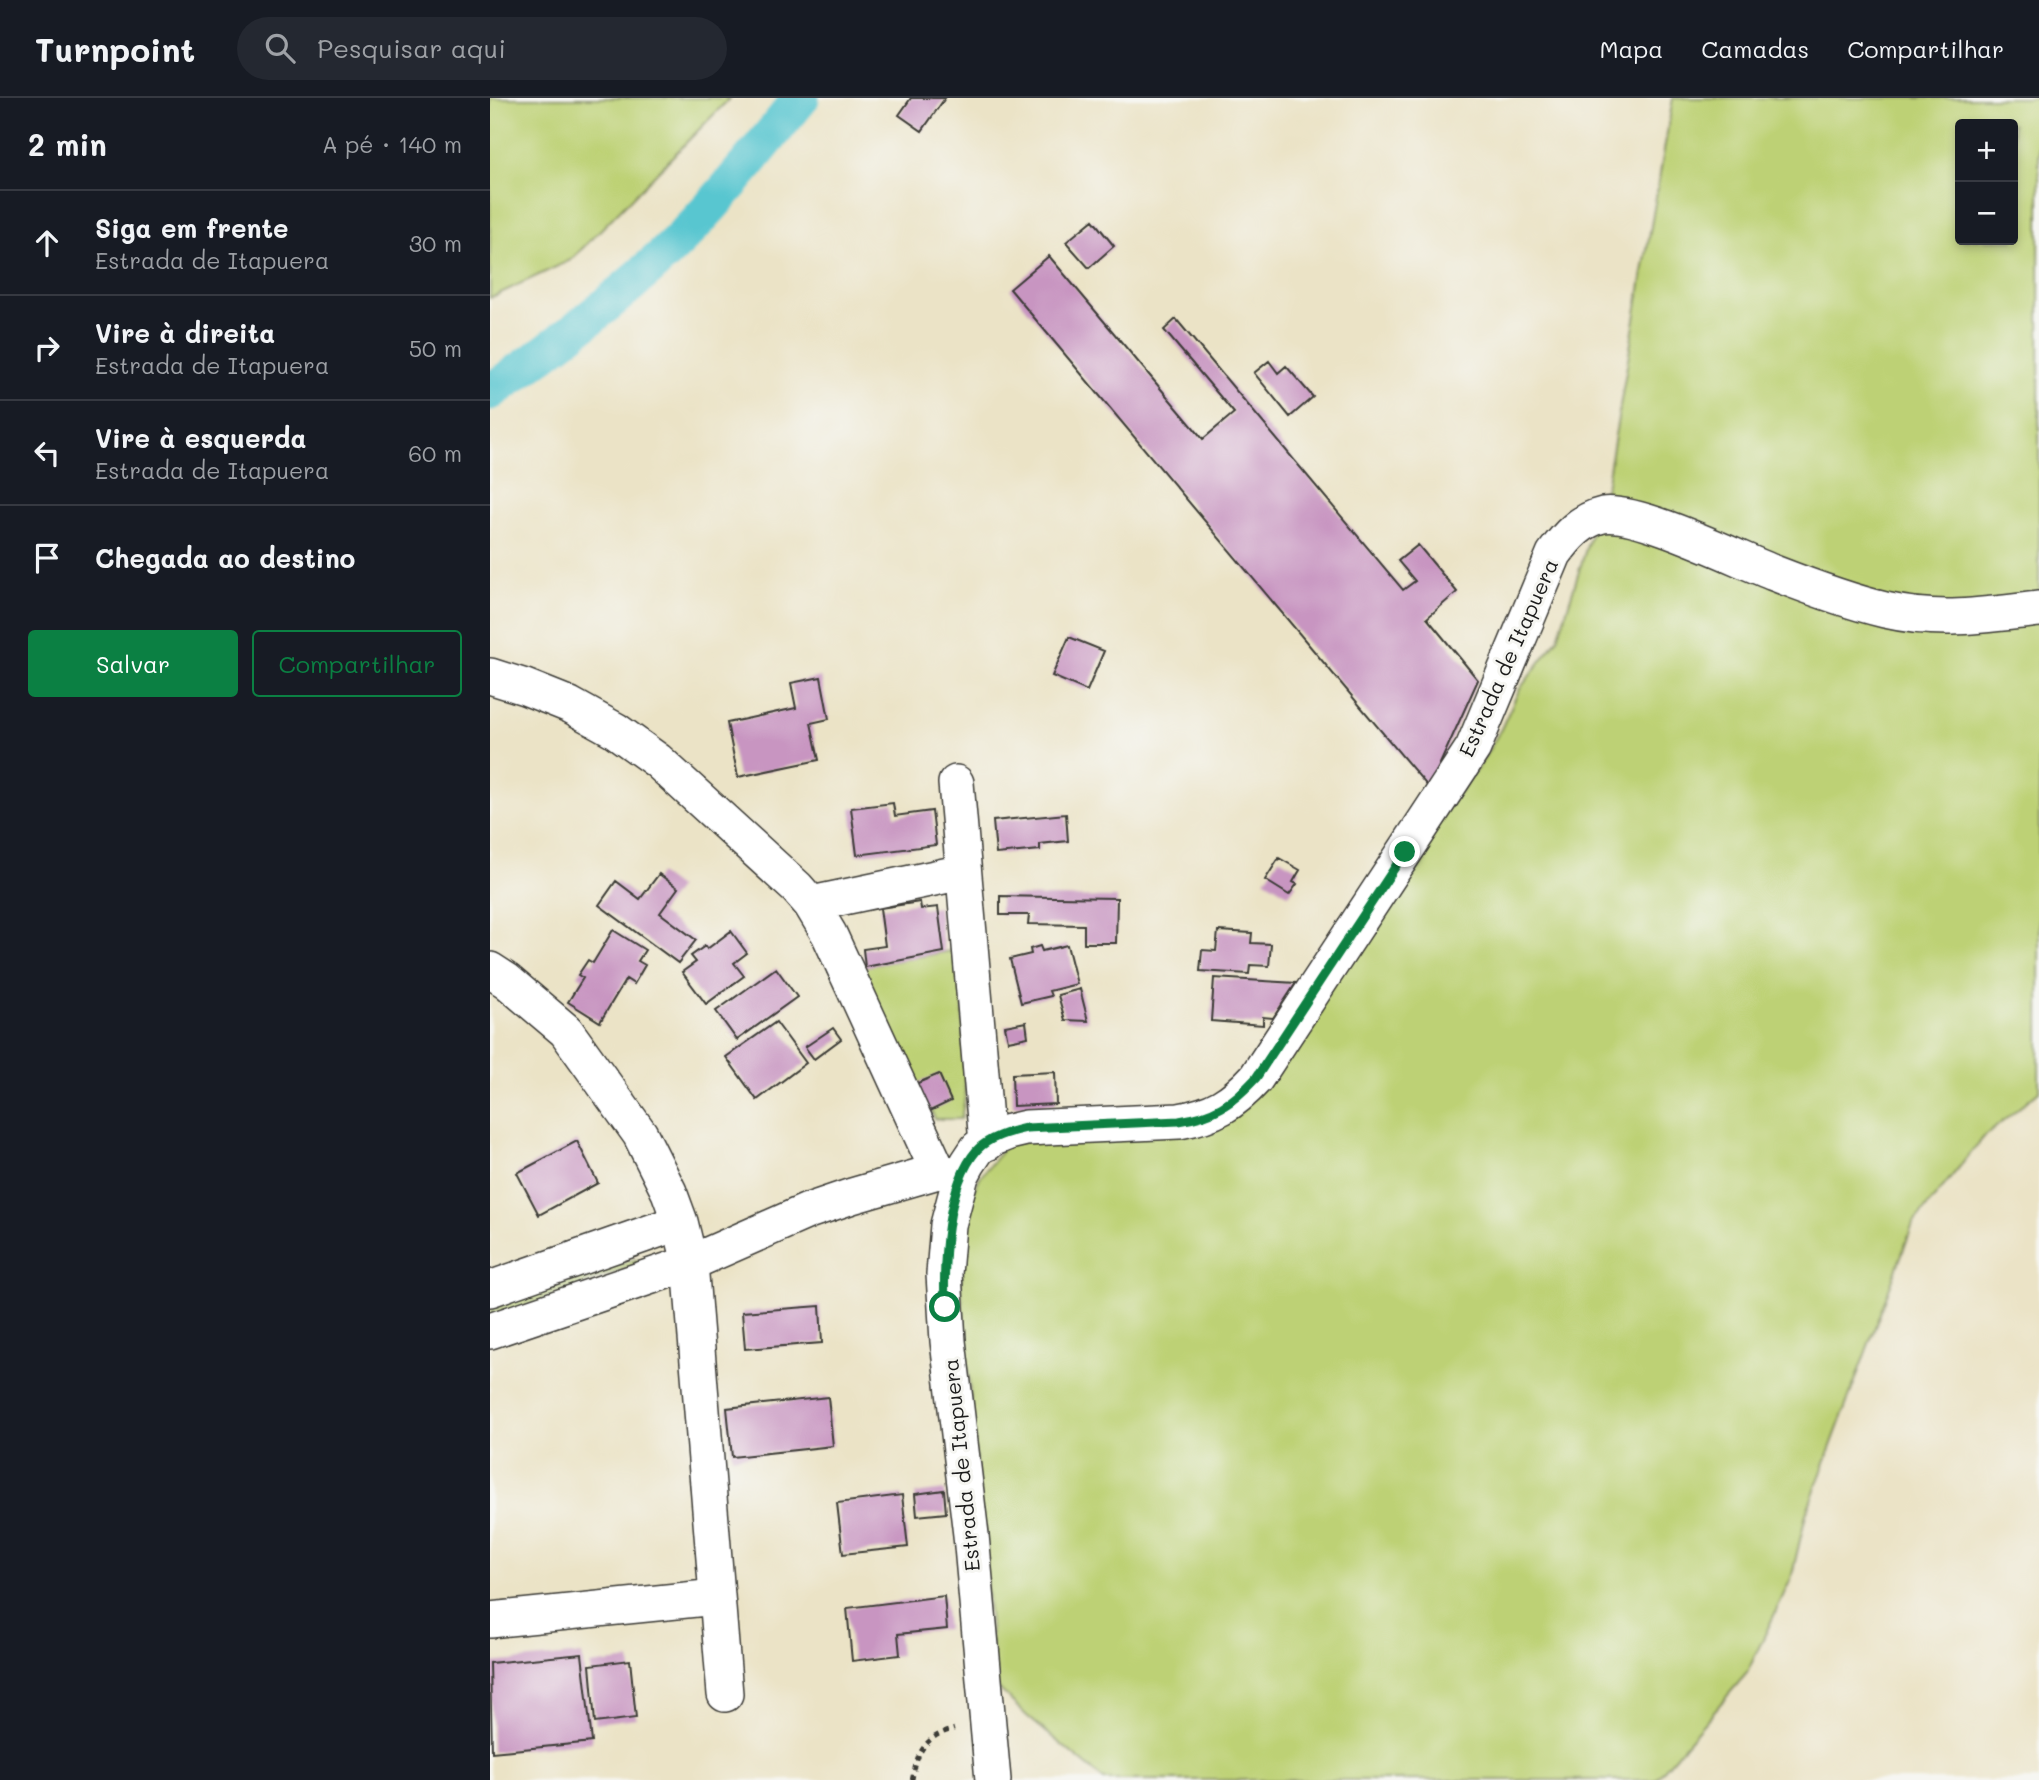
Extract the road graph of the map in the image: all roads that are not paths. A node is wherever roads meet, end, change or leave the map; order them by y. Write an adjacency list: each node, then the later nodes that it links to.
1 (2039, 609): 7 (street, Estrada de Itapuera)
2 (490, 676): 5 (street)
3 (956, 783): 4 (street)
4 (963, 872): 5 (street); 7 (street)
5 (811, 904): 8 (street)
6 (490, 970): 9 (street)
7 (986, 1143): 8 (street, Estrada de Itapuera)
8 (950, 1174): 10 (street); 16 (street, Estrada de Itapuera)
9 (680, 1222): 10 (street); 11 (street)
10 (690, 1263): 12 (street); 13 (street)
11 (490, 1289)
12 (490, 1331)
13 (716, 1597): 14 (street); 15 (street)
14 (490, 1620)
15 (725, 1694)
16 (993, 1780)

